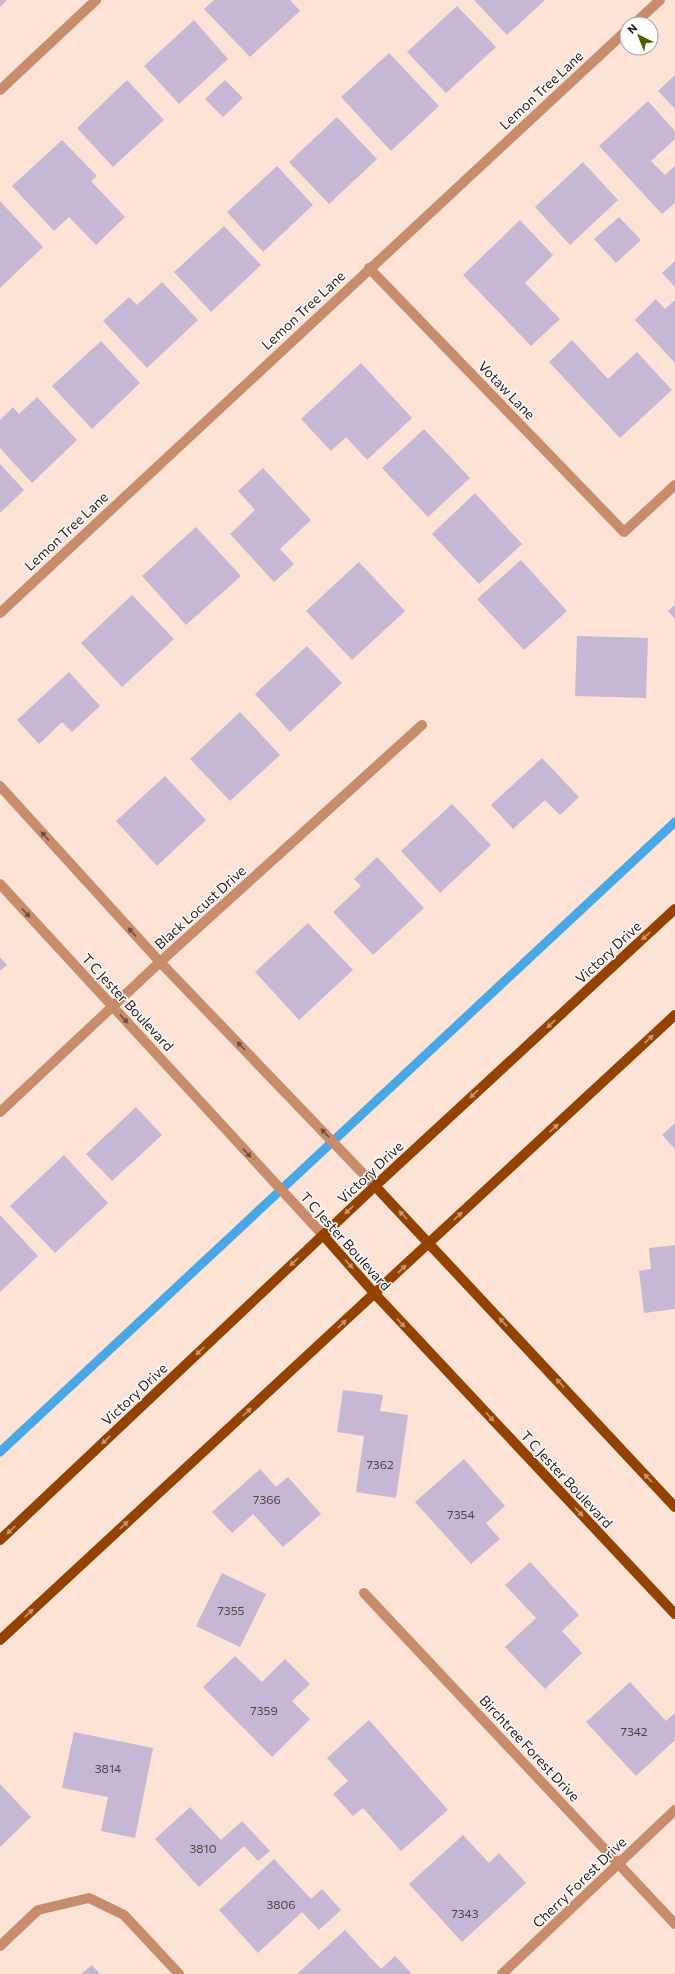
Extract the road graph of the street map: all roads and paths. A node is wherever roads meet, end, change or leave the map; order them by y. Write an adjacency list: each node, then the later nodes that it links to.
1 (96, 0): 5 (street)
2 (660, 0): 3 (street)
3 (643, 16)
4 (619, 37): 6 (street, Lemon Tree Lane)
5 (0, 90)
6 (369, 268): 7 (street, Votaw Lane); 8 (street, Lemon Tree Lane)
7 (675, 485)
8 (0, 613)
9 (422, 725): 13 (street, Black Locust Drive)
10 (0, 786): 13 (street, one-way to 10)
11 (0, 884): 14 (street, T C Jester Boulevard, one-way to 14)
12 (675, 910): 17 (main road, Victory Drive, one-way to 17)
13 (160, 962): 14 (street, Black Locust Drive); 17 (street, one-way to 13)
14 (113, 1006): 16 (street, Black Locust Drive); 18 (street, T C Jester Boulevard, one-way to 18)
15 (675, 1015): 19 (main road, one-way to 15)
16 (0, 1112)
17 (375, 1186): 18 (main road, Victory Drive, one-way to 18); 19 (main road, one-way to 17)
18 (323, 1235): 20 (main road, T C Jester Boulevard, one-way to 20); 22 (main road, Victory Drive, one-way to 22)
19 (430, 1243): 20 (main road, one-way to 19); 21 (main road, one-way to 19)
20 (375, 1294): 24 (main road, T C Jester Boulevard, one-way to 24); 25 (main road, one-way to 20)
21 (675, 1507)
22 (0, 1540)
23 (364, 1593): 27 (street, Birchtree Forest Drive)
24 (675, 1614)
25 (0, 1640)
26 (675, 1810): 27 (street, Cherry Forest Drive)
27 (619, 1863): 28 (street, Birchtree Forest Drive); 31 (street, Cherry Forest Drive)
28 (675, 1924)
29 (0, 1946): 30 (street)
30 (179, 1974)
31 (502, 1974)

